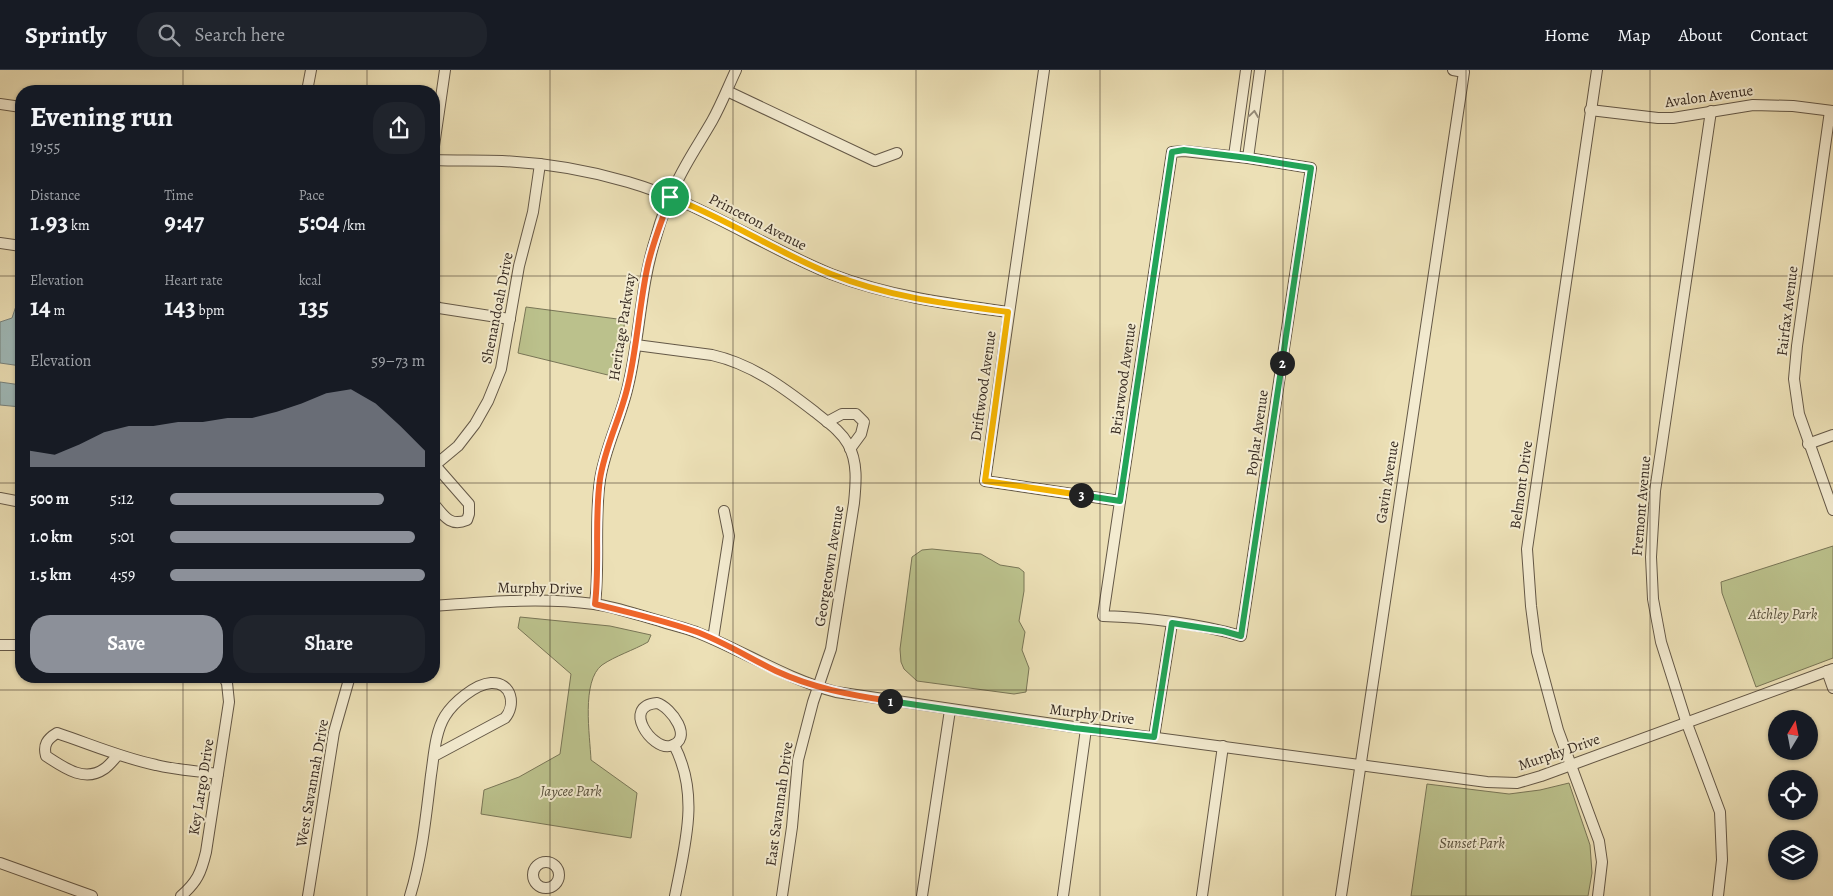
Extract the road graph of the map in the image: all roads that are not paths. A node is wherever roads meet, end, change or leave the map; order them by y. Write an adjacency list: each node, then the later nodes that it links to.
1 (311, 70): 9 (street)
2 (446, 70): 13 (street)
3 (736, 70): 10 (street, Heritage Parkway)
4 (1044, 70): 26 (street, Driftwood Avenue)
5 (1246, 70): 18 (street)
6 (1260, 70): 19 (street, one-way to 6)
7 (1452, 70): 60 (street, Gavin Avenue)
8 (1597, 70): 14 (street, Belmont Drive)
9 (308, 85)
10 (726, 91): 17 (street); 22 (street, Heritage Parkway)
11 (0, 104): 12 (street)
12 (15, 106)
13 (440, 108)
14 (1590, 110): 15 (street, Avalon Avenue); 61 (street, Belmont Drive)
15 (1711, 111): 16 (street, Avalon Avenue); 53 (street, Fremont Avenue)
16 (1831, 111): 31 (street, Fairfax Avenue)
17 (897, 153)
18 (1234, 156): 19 (street, Briarwood Avenue); 37 (street, Briarwood Avenue)
19 (1248, 158): 43 (street, Poplar Avenue)
20 (440, 160): 21 (street, Princeton Avenue)
21 (540, 164): 22 (street, Princeton Avenue); 27 (street, Shenandoah Drive)
22 (670, 197): 26 (street, Princeton Avenue); 28 (street, Heritage Parkway)
23 (0, 243): 24 (street)
24 (15, 245)
25 (440, 308): 27 (street)
26 (1008, 312): 37 (street, Driftwood Avenue)
27 (510, 319): 33 (street, Shenandoah Drive)
28 (636, 345): 29 (street, Georgetown Avenue); 41 (street, Heritage Parkway)
29 (827, 422): 32 (street, Georgetown Avenue); 32 (street)
30 (1833, 435): 31 (street)
31 (1808, 444): 39 (street, Fairfax Avenue)
32 (850, 449): 50 (street, Georgetown Avenue)
33 (440, 460)
34 (440, 472): 38 (street)
35 (0, 498): 36 (street)
36 (15, 501)
37 (1120, 501): 43 (street, Briarwood Avenue)
38 (440, 510)
39 (1833, 510)
40 (724, 511): 44 (street)
41 (595, 604): 42 (street, Murphy Drive); 44 (street, Murphy Drive)
42 (440, 606)
43 (1172, 623): 55 (street)
44 (713, 639): 50 (street, Murphy Drive)
45 (0, 645): 46 (street)
46 (15, 645)
47 (1830, 670): 51 (street); 53 (street, Murphy Drive)
48 (227, 683): 62 (street, Key Largo Drive)
49 (348, 683): 66 (street, West Savannah Drive)
50 (818, 688): 52 (street, Murphy Drive); 69 (street, East Savannah Drive)
51 (1833, 688)
52 (950, 710): 54 (street, Murphy Drive); 70 (street)
53 (1686, 722): 61 (street, Murphy Drive); 75 (street, Fremont Avenue)
54 (1086, 729): 55 (street, Murphy Drive); 71 (street)
55 (1154, 737): 57 (street, Murphy Drive)
56 (674, 745): 56 (street); 68 (street)
57 (1223, 746): 60 (street, Murphy Drive); 72 (street)
58 (118, 755): 58 (street); 62 (street)
59 (434, 756): 59 (street); 67 (street)
60 (1360, 765): 61 (street, Murphy Drive); 73 (street, Gavin Avenue)
61 (1572, 765): 74 (street, Belmont Drive)
62 (218, 774): 65 (street, Key Largo Drive)
63 (0, 863): 64 (street)
64 (92, 896)
65 (181, 896)
66 (308, 896)
67 (410, 896)
68 (675, 896)
69 (782, 896)
70 (922, 896)
71 (1063, 896)
72 (1202, 896)
73 (1341, 896)
74 (1598, 896)
75 (1718, 896)

